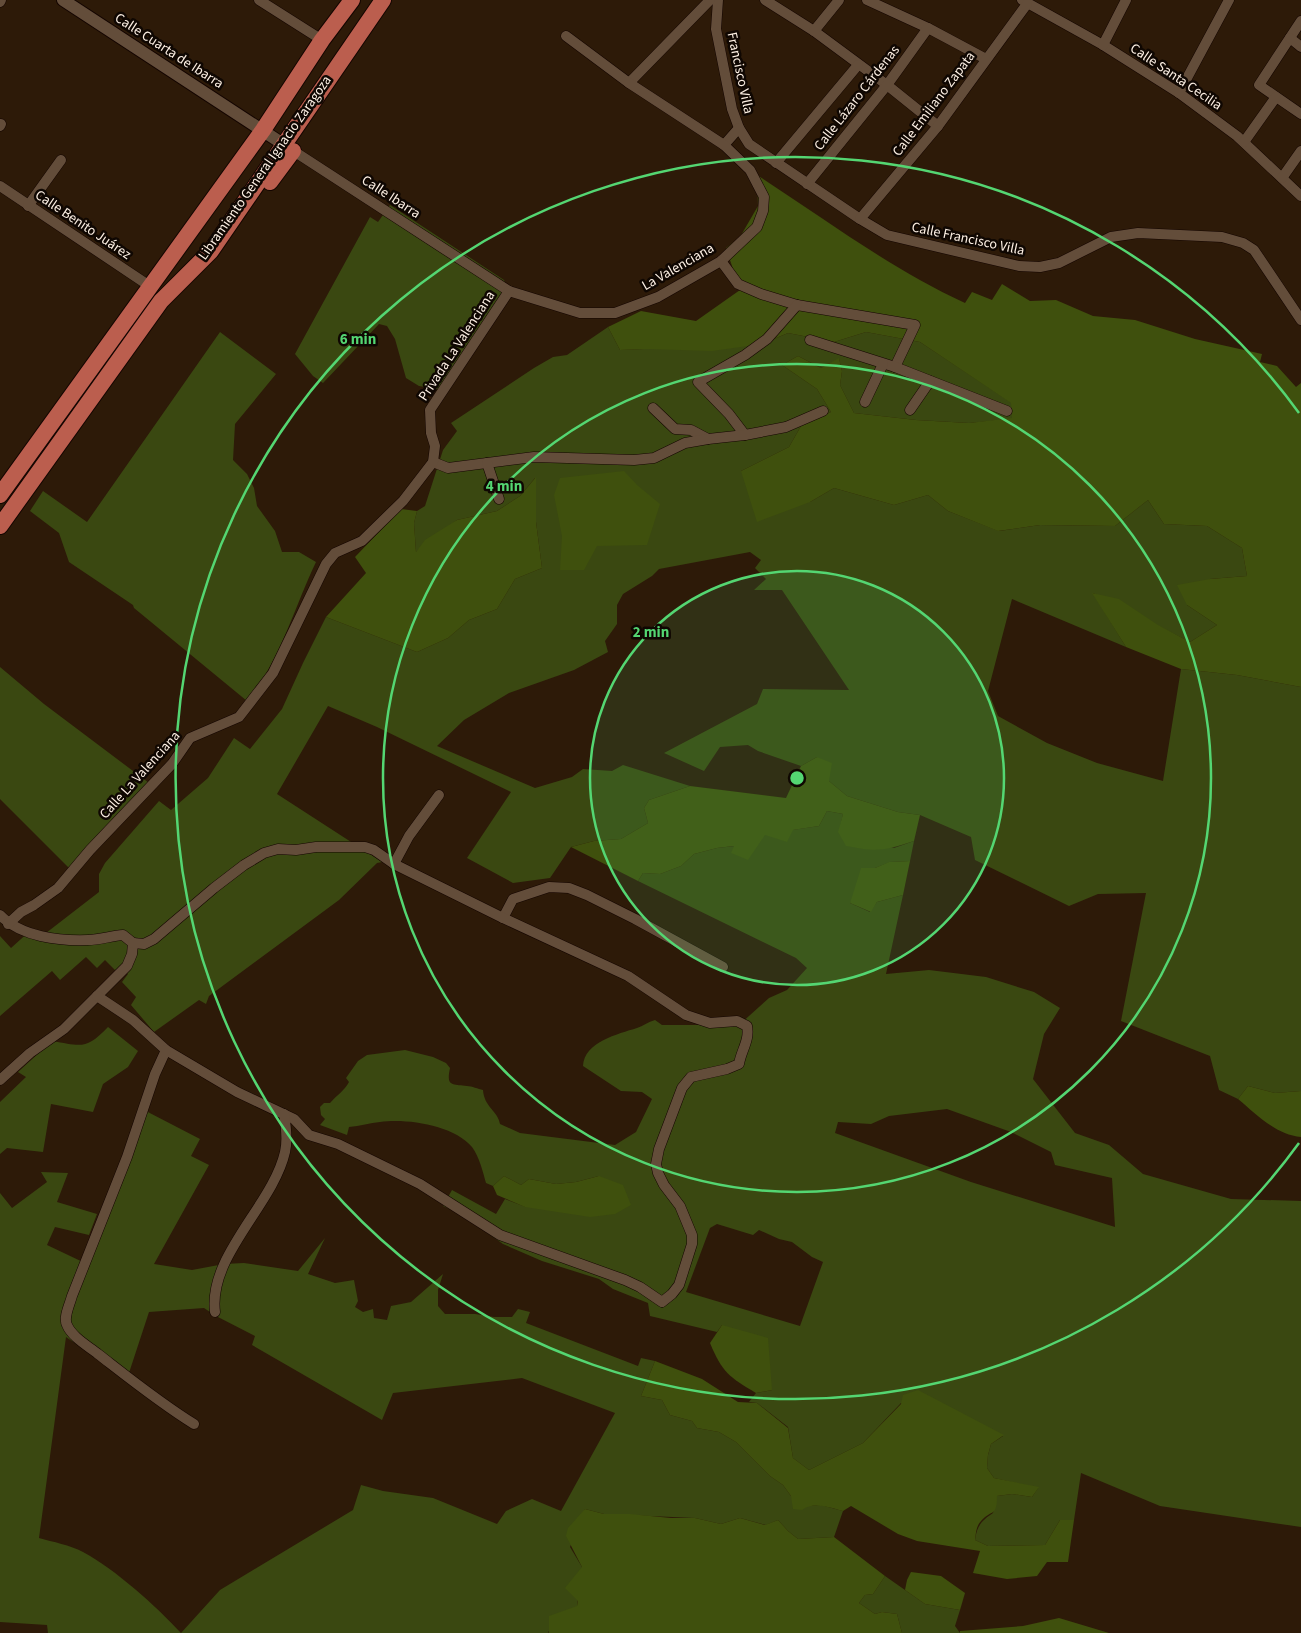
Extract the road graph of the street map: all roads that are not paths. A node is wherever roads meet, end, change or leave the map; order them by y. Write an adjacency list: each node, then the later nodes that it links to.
1 (63, 0): 30 (street, Calle Cuarta de Ibarra)
2 (259, 0): 18 (street)
3 (352, 0): 18 (main road, Libramiento General Ignacio Zaragoza)
4 (384, 0): 33 (main road, Libramiento General Ignacio Zaragoza)
5 (710, 0): 23 (street)
6 (718, 0): 29 (street, Francisco Villa)
7 (765, 0): 15 (street)
8 (839, 0): 15 (street)
9 (868, 0): 14 (street)
10 (1126, 0): 19 (street)
11 (1229, 0): 25 (street)
12 (1025, 2): 19 (street, Calle Santa Cecilia); 21 (street, Calle Emiliano Zapata)
13 (1301, 21): 17 (street)
14 (928, 28): 21 (street); 24 (street, Calle Lázaro Cárdenas)
15 (814, 31): 22 (street)
16 (566, 36): 23 (street)
17 (1290, 38): 20 (street); 26 (street)
18 (322, 40): 30 (main road, Libramiento General Ignacio Zaragoza)
19 (1103, 45): 25 (street, Calle Santa Cecilia)
20 (1301, 47)
21 (986, 59): 28 (street, Calle Emiliano Zapata)
22 (858, 65): 24 (street); 36 (street)
23 (628, 83): 32 (street)
24 (887, 85): 28 (street); 38 (street, Calle Lázaro Cárdenas)
25 (1179, 93): 31 (street, Calle Santa Cecilia)
26 (1276, 97): 27 (street); 31 (street)
27 (1301, 114)
28 (938, 126): 42 (street, Calle Emiliano Zapata)
29 (739, 128): 32 (street, Francisco Villa); 36 (street, Calle Francisco Villa)
30 (260, 129): 33 (street, Calle Ibarra); 44 (main road, Libramiento General Ignacio Zaragoza)
31 (1244, 142): 37 (street, Calle Santa Cecilia)
32 (724, 145): 43 (street, La Valenciana)
33 (288, 147): 45 (street, Calle Ibarra); 63 (main road, Libramiento General Ignacio Zaragoza)
34 (1301, 151): 37 (street)
35 (61, 160): 41 (street)
36 (776, 164): 38 (street, Calle Francisco Villa)
37 (1282, 178): 40 (street, Calle Santa Cecilia)
38 (807, 184): 42 (street, Calle Francisco Villa)
39 (0, 186): 41 (street, Calle Benito Juárez)
40 (1301, 196)
41 (28, 206): 44 (street, Calle Benito Juárez)
42 (860, 219): 47 (street, Calle Francisco Villa)
43 (721, 261): 45 (street, La Valenciana); 46 (street)
44 (151, 287): 61 (main road, Libramiento General Ignacio Zaragoza)
45 (509, 291): 59 (street, Privada La Valenciana)
46 (797, 305): 50 (street); 57 (street)
47 (1301, 320)
48 (810, 340): 49 (street)
49 (884, 364): 50 (street); 52 (street)
50 (895, 367): 51 (street)
51 (930, 381): 54 (street); 55 (street)
52 (865, 402)
53 (653, 408): 58 (street)
54 (910, 410)
55 (1007, 411)
56 (823, 412): 57 (street)
57 (745, 435): 58 (street)
58 (708, 438): 60 (street)
59 (433, 462): 60 (street); 68 (street, Calle La Valenciana)
60 (487, 463): 62 (street)
61 (0, 494)
62 (499, 499)
63 (0, 526)
64 (439, 795): 65 (street)
65 (394, 864): 67 (street); 69 (street)
66 (0, 915): 68 (street)
67 (503, 918): 70 (street); 74 (street)
68 (8, 924): 69 (street)
69 (133, 943): 71 (street)
70 (723, 967)
71 (97, 996): 72 (street); 73 (street)
72 (166, 1050): 74 (street); 76 (street)
73 (0, 1080)
74 (284, 1114): 75 (street)
75 (214, 1312)
76 (194, 1424)

